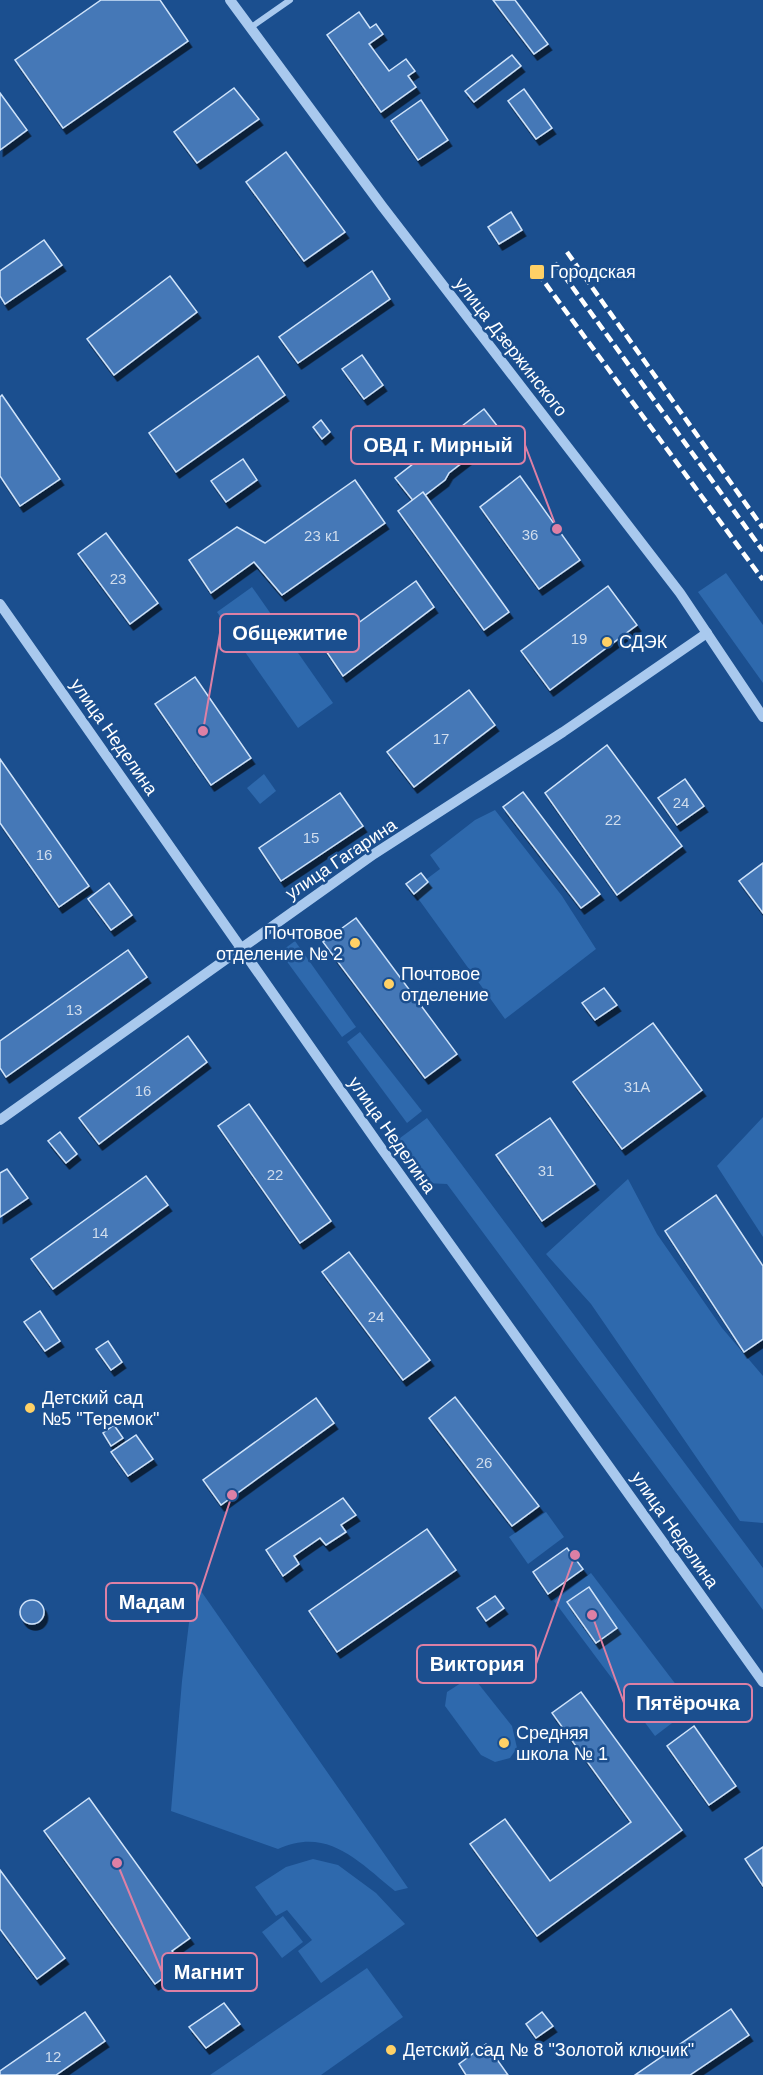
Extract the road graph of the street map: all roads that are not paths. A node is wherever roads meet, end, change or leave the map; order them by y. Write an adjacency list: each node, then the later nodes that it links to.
1 (230, 0): 3 (street, улица Дзержинского)
2 (290, 0): 3 (street)
3 (250, 28): 5 (street, улица Дзержинского)
4 (0, 603): 7 (street, улица Неделина)
5 (707, 633): 6 (street, улица Дзержинского); 7 (street, улица Гагарина)
6 (763, 717)
7 (241, 949): 8 (street, улица Гагарина); 9 (street, улица Неделина)
8 (0, 1120)
9 (763, 1682)

